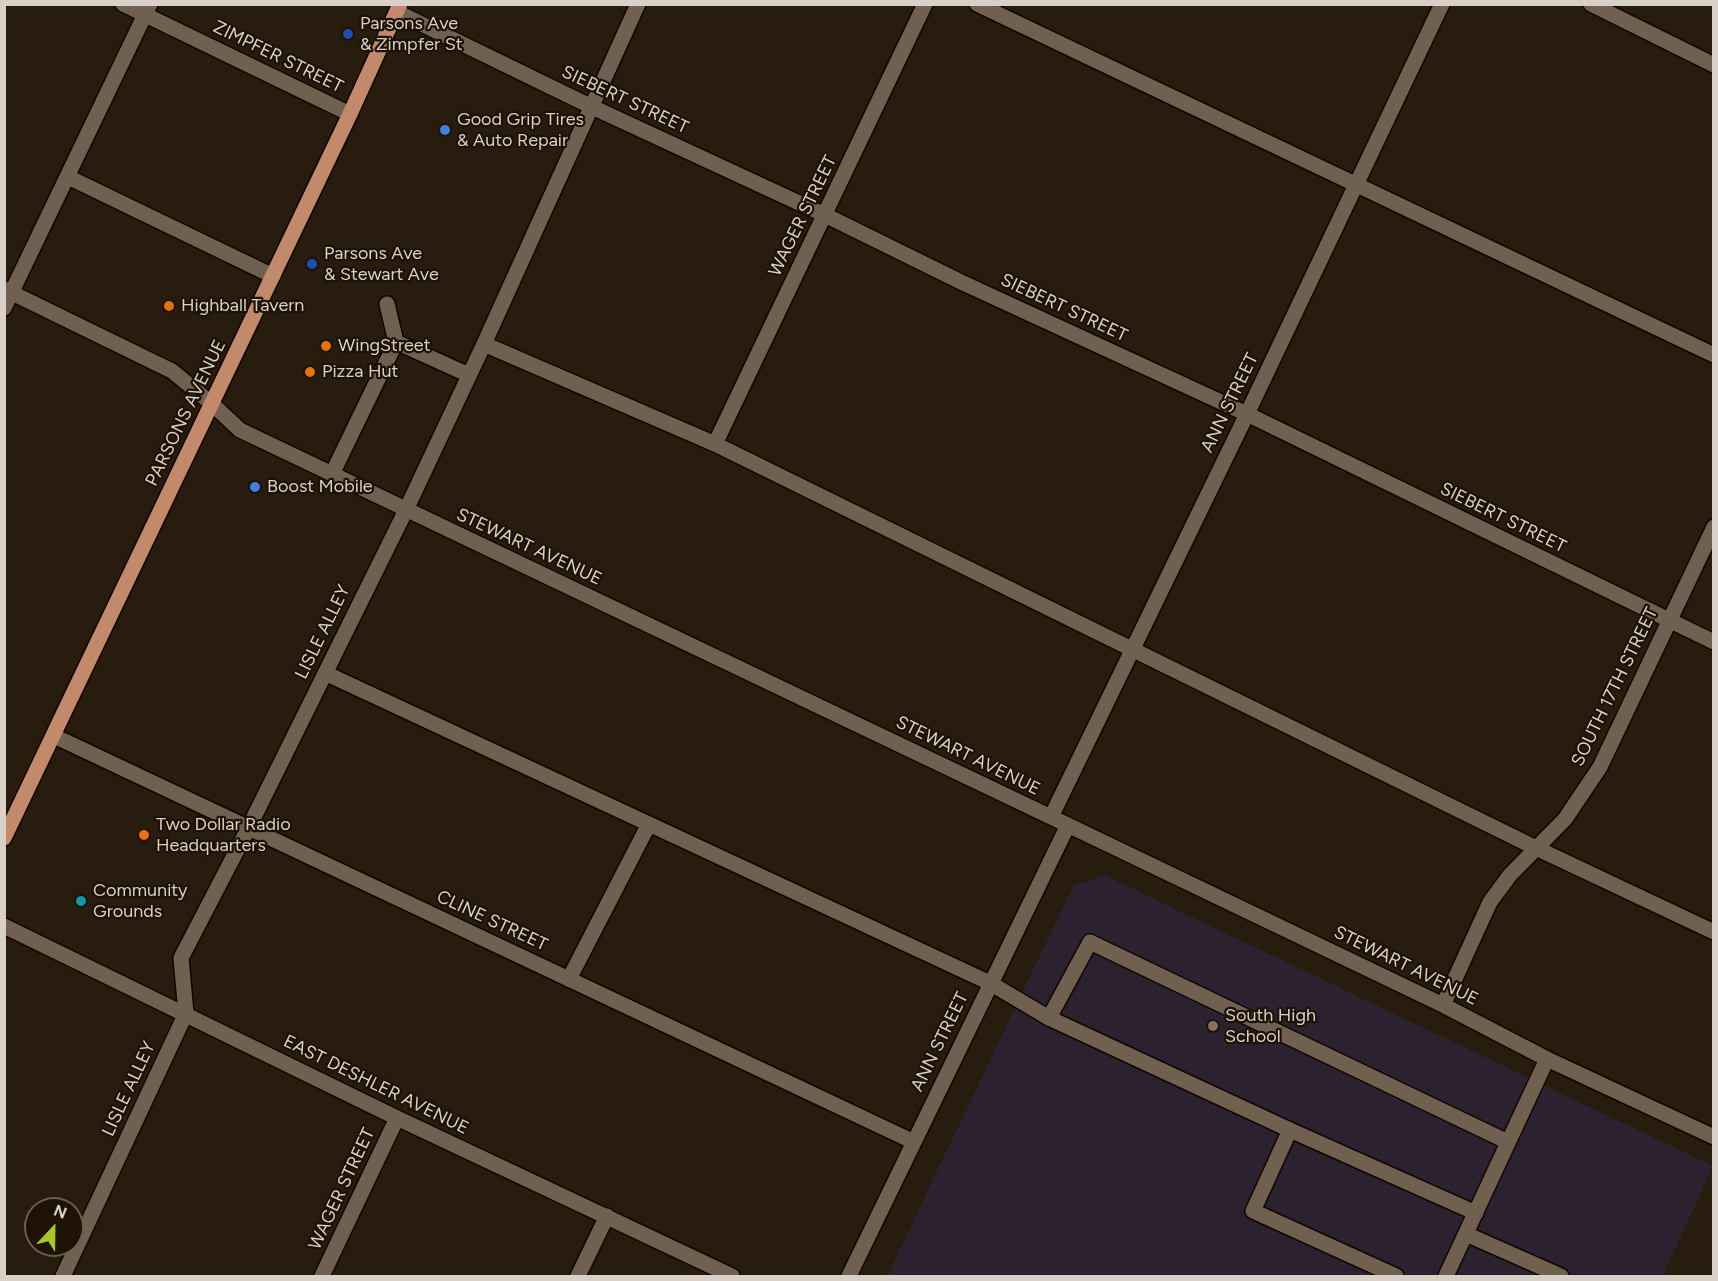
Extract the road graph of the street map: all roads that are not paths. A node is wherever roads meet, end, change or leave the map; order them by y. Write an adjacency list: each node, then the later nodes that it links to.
1 (123, 4): 8 (street, ZIMPFER STREET)
2 (638, 4): 10 (street, LISLE ALLEY)
3 (925, 4): 14 (street, WAGER STREET)
4 (977, 4): 13 (street)
5 (1442, 4): 13 (street, ANN STREET)
6 (1591, 4): 9 (street)
7 (399, 8): 10 (street, SIEBERT STREET); 11 (main road, PARSONS AVENUE)
8 (148, 10): 11 (street, ZIMPFER STREET); 12 (street)
9 (1713, 64)
10 (590, 106): 14 (street, SIEBERT STREET); 20 (street, LISLE ALLEY)
11 (350, 114): 15 (main road, PARSONS AVENUE)
12 (68, 177): 15 (street); 16 (street)
13 (1355, 185): 21 (street); 24 (street, ANN STREET)
14 (825, 215): 24 (street, SIEBERT STREET); 25 (street, WAGER STREET)
15 (273, 276): 23 (main road, PARSONS AVENUE)
16 (8, 291): 18 (street); 23 (street, STEWART AVENUE)
17 (387, 304): 19 (street)
18 (4, 308)
19 (396, 342): 22 (street); 26 (street)
20 (484, 344): 22 (street, LISLE ALLEY); 25 (street)
21 (1713, 355)
22 (470, 375): 27 (street, LISLE ALLEY)
23 (211, 403): 26 (street, STEWART AVENUE); 33 (main road, PARSONS AVENUE)
24 (1247, 414): 29 (street, SIEBERT STREET); 31 (street, ANN STREET)
25 (715, 444): 31 (street)
26 (332, 474): 27 (street, STEWART AVENUE)
27 (405, 510): 32 (street, LISLE ALLEY); 34 (street, STEWART AVENUE)
28 (1713, 527): 29 (street, SOUTH 17TH STREET)
29 (1670, 621): 30 (street, SIEBERT STREET); 39 (street, SOUTH 17TH STREET)
30 (1713, 642)
31 (1133, 650): 34 (street, ANN STREET); 39 (street)
32 (325, 673): 35 (street); 37 (street, LISLE ALLEY)
33 (54, 736): 37 (street, CLINE STREET); 38 (main road, PARSONS AVENUE)
34 (1051, 817): 36 (street, STEWART AVENUE)
35 (649, 824): 42 (street); 43 (street)
36 (1068, 825): 43 (street, ANN STREET); 44 (street, STEWART AVENUE)
37 (249, 827): 42 (street, CLINE STREET); 45 (street, LISLE ALLEY)
38 (4, 838)
39 (1536, 848): 41 (street); 44 (street, SOUTH 17TH STREET)
40 (4, 926): 45 (street, EAST DESHLER AVENUE)
41 (1713, 932)
42 (569, 978): 51 (street, CLINE STREET)
43 (990, 983): 46 (street); 51 (street, ANN STREET)
44 (1443, 1005): 47 (street, STEWART AVENUE)
45 (186, 1013): 48 (street, EAST DESHLER AVENUE); 56 (street, LISLE ALLEY)
46 (1049, 1018): 49 (street); 52 (street)
47 (1547, 1059): 50 (street, STEWART AVENUE); 52 (street)
48 (397, 1118): 54 (street, EAST DESHLER AVENUE); 57 (street, WAGER STREET)
49 (1290, 1130): 53 (street); 61 (street)
50 (1713, 1137)
51 (914, 1142): 60 (street, ANN STREET)
52 (1508, 1142): 53 (street)
53 (1476, 1213): 55 (street)
54 (607, 1216): 58 (street); 59 (street, EAST DESHLER AVENUE)
55 (1466, 1234): 62 (street); 63 (street)
56 (63, 1276)
57 (322, 1276)
58 (578, 1276)
59 (732, 1276)
60 (849, 1276)
61 (1396, 1276)
62 (1446, 1276)
63 (1561, 1276)

